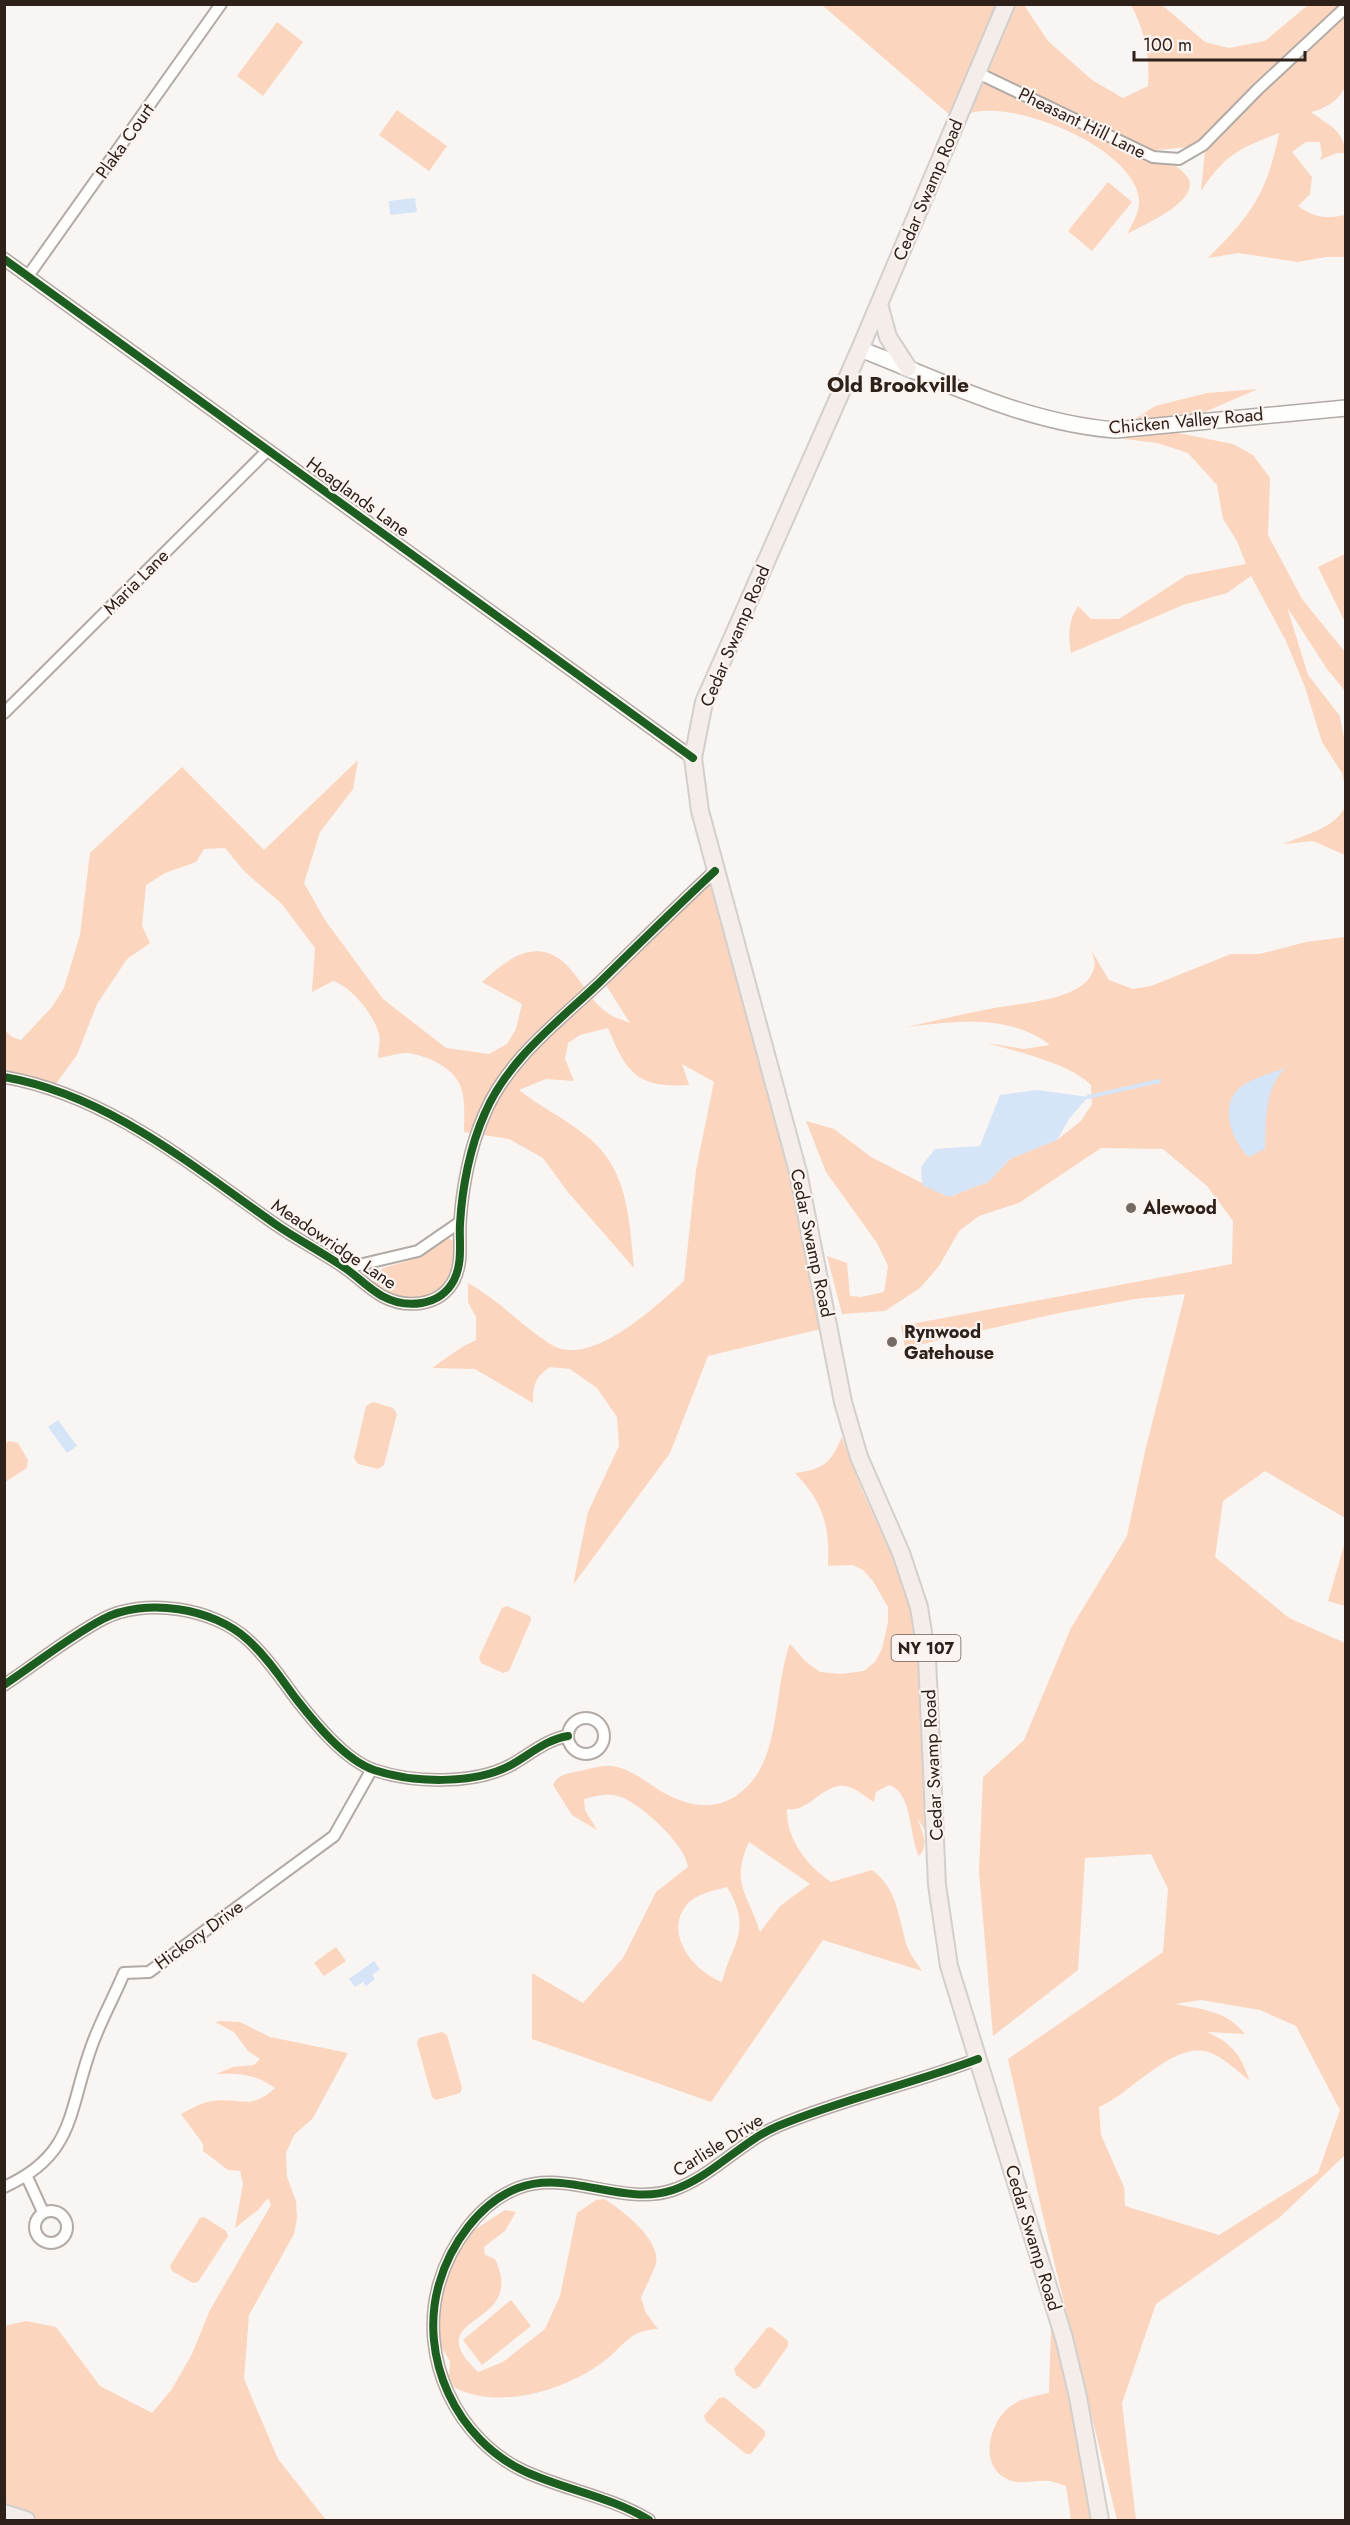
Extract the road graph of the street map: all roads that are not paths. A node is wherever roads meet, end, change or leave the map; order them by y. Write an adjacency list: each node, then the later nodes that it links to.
1 (221, 4): 6 (street, Plaka Court)
2 (1006, 4): 4 (main road, Cedar Swamp Road / NY 107)
3 (1346, 7): 4 (street, Pheasant Hill Lane)
4 (978, 73): 7 (main road, Cedar Swamp Road / NY 107)
5 (4, 259): 6 (street, Hoaglands Lane)
6 (28, 276): 11 (street, Hoaglands Lane)
7 (879, 304): 8 (main road, Cedar Swamp Road / NY 107); 9 (main road)
8 (860, 349): 9 (main road, Chicken Valley Road); 13 (main road, Cedar Swamp Road / NY 107)
9 (908, 368): 10 (main road, Chicken Valley Road)
10 (1346, 408)
11 (268, 450): 12 (street, Maria Lane); 13 (street, Hoaglands Lane)
12 (4, 713)
13 (693, 758): 14 (main road, Cedar Swamp Road / NY 107)
14 (715, 871): 16 (street, Meadowridge Lane); 21 (main road, Cedar Swamp Road / NY 107)
15 (4, 1077): 17 (street, Meadowridge Lane)
16 (460, 1222): 17 (street, Meadowridge Lane); 17 (street, Meadowridge Lane)
17 (345, 1268)
18 (4, 1685): 20 (street)
19 (568, 1736): 20 (street)
20 (372, 1769): 22 (street, Hickory Drive)
21 (978, 2059): 27 (street, Carlisle Drive); 28 (main road, Cedar Swamp Road / NY 107)
22 (27, 2177): 23 (street, Hickory Drive); 24 (street)
23 (4, 2187)
24 (43, 2212)
25 (4, 2513): 26 (main road)
26 (26, 2520)
27 (649, 2520)
28 (1100, 2520)

